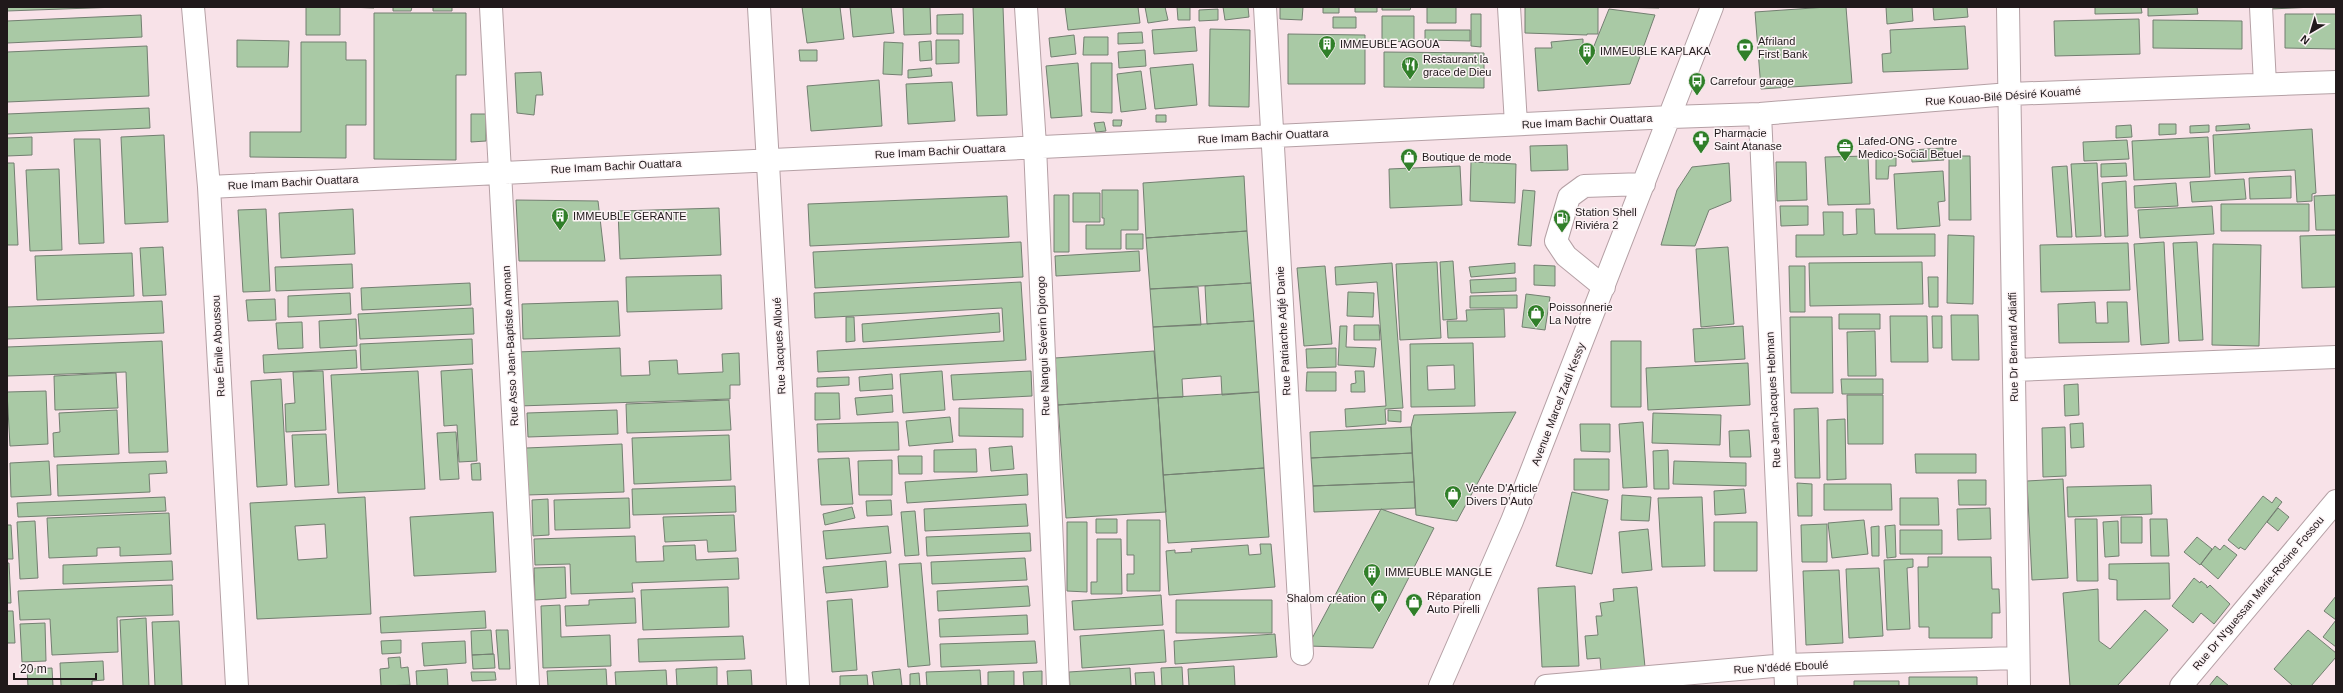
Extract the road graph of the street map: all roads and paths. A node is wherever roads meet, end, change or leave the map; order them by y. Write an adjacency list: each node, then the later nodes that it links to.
1 (193, 7): 21 (street, Rue Émile Aboussou)
2 (491, 7): 19 (street, Rue Asso Jean-Baptiste Amonan)
3 (759, 7): 18 (street, Rue Jacques Alloué)
4 (1026, 7): 17 (street, Rue Nangui Séverin Djorogo)
5 (1265, 7): 16 (street, Rue Patriarche Adjé Danie)
6 (1509, 7): 15 (street)
7 (1712, 7): 14 (street, Avenue Marcel Zadi Kessy)
8 (2008, 7): 12 (street, Rue Dr Bernard Adiaffi)
9 (2261, 7): 11 (street)
10 (2336, 82): 11 (street, Rue Kouao-Bilé Désiré Kouamé)
11 (2265, 84): 12 (street, Rue Kouao-Bilé Désiré Kouamé)
12 (2010, 94): 13 (street, Rue Kouao-Bilé Désiré Kouamé); 24 (street, Rue Dr Bernard Adiaffi)
13 (1760, 114): 14 (street, Rue Kouao-Bilé Désiré Kouamé); 28 (street, Rue Jean-Jacques Hebman)
14 (1671, 117): 15 (street, Rue Imam Bachir Ouattara); 20 (street, Avenue Marcel Zadi Kessy)
15 (1516, 124): 16 (street, Rue Imam Bachir Ouattara)
16 (1272, 135): 17 (street, Rue Imam Bachir Ouattara); 26 (street, Rue Patriarche Adjé Danie)
17 (1035, 146): 18 (street, Rue Imam Bachir Ouattara); 32 (street, Rue Nangui Séverin Djorogo)
18 (768, 159): 19 (street, Rue Imam Bachir Ouattara); 31 (street, Rue Jacques Alloué)
19 (500, 171): 21 (street, Rue Imam Bachir Ouattara); 30 (street, Rue Asso Jean-Baptiste Amonan)
20 (1644, 184): 22 (street, Avenue Marcel Zadi Kessy); 22 (street)
21 (209, 187): 29 (street, Rue Émile Aboussou)
22 (1604, 287): 33 (street, Avenue Marcel Zadi Kessy)
23 (2336, 357): 24 (street)
24 (2014, 370): 27 (street, Rue Dr Bernard Adiaffi)
25 (2333, 510): 37 (street, Rue Dr N'guessan Marie-Rosine Fossou)
26 (1302, 654)
27 (2018, 658): 28 (street, Rue N'dédé Eboulé); 36 (street, Rue Dr Bernard Adiaffi)
28 (1785, 675): 35 (street, Rue N'dédé Eboulé)
29 (237, 686)
30 (528, 686)
31 (798, 686)
32 (1058, 686)
33 (1440, 686)
34 (1546, 686): 35 (street, Rue N'dédé Eboulé)
35 (1549, 686)
36 (2019, 686)
37 (2181, 686)

